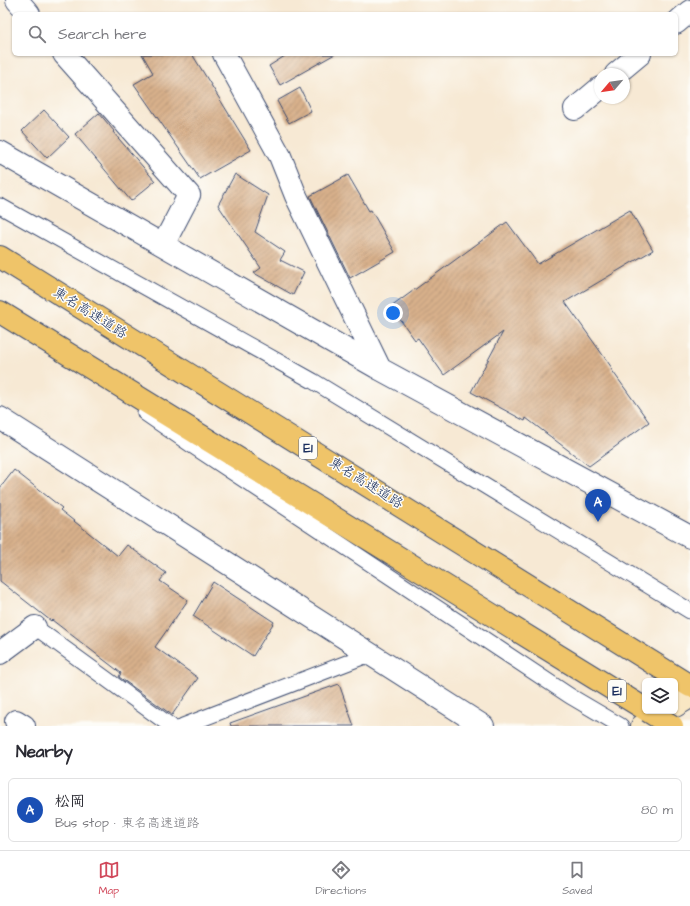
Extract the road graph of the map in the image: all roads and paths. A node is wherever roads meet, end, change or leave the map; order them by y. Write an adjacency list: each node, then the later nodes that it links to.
1 (16, 0): 3 (street)
2 (690, 11): 4 (street)
3 (27, 12)
4 (678, 21)
5 (66, 56): 13 (street)
6 (225, 56): 16 (street)
7 (638, 56): 8 (street)
8 (623, 68)
9 (594, 93): 10 (street)
10 (575, 109)
11 (0, 152): 13 (street)
12 (0, 206): 19 (lane)
13 (163, 246): 16 (street)
14 (0, 257): 23 (highway, 東名高速道路 / E1)
15 (3, 314): 26 (highway, E1); 32 (lane)
16 (380, 369): 18 (street)
17 (0, 418): 22 (street)
18 (690, 537)
19 (690, 611)
20 (35, 627): 21 (street); 29 (lane)
21 (0, 653)
22 (370, 654): 30 (lane); 31 (street)
23 (690, 686)
24 (690, 697): 25 (street)
25 (678, 704)
26 (642, 707)
27 (653, 714): 34 (highway, bridge)
28 (662, 714): 33 (street)
29 (171, 726)
30 (184, 726)
31 (483, 726)
32 (621, 726)
33 (642, 726)
34 (672, 726)

